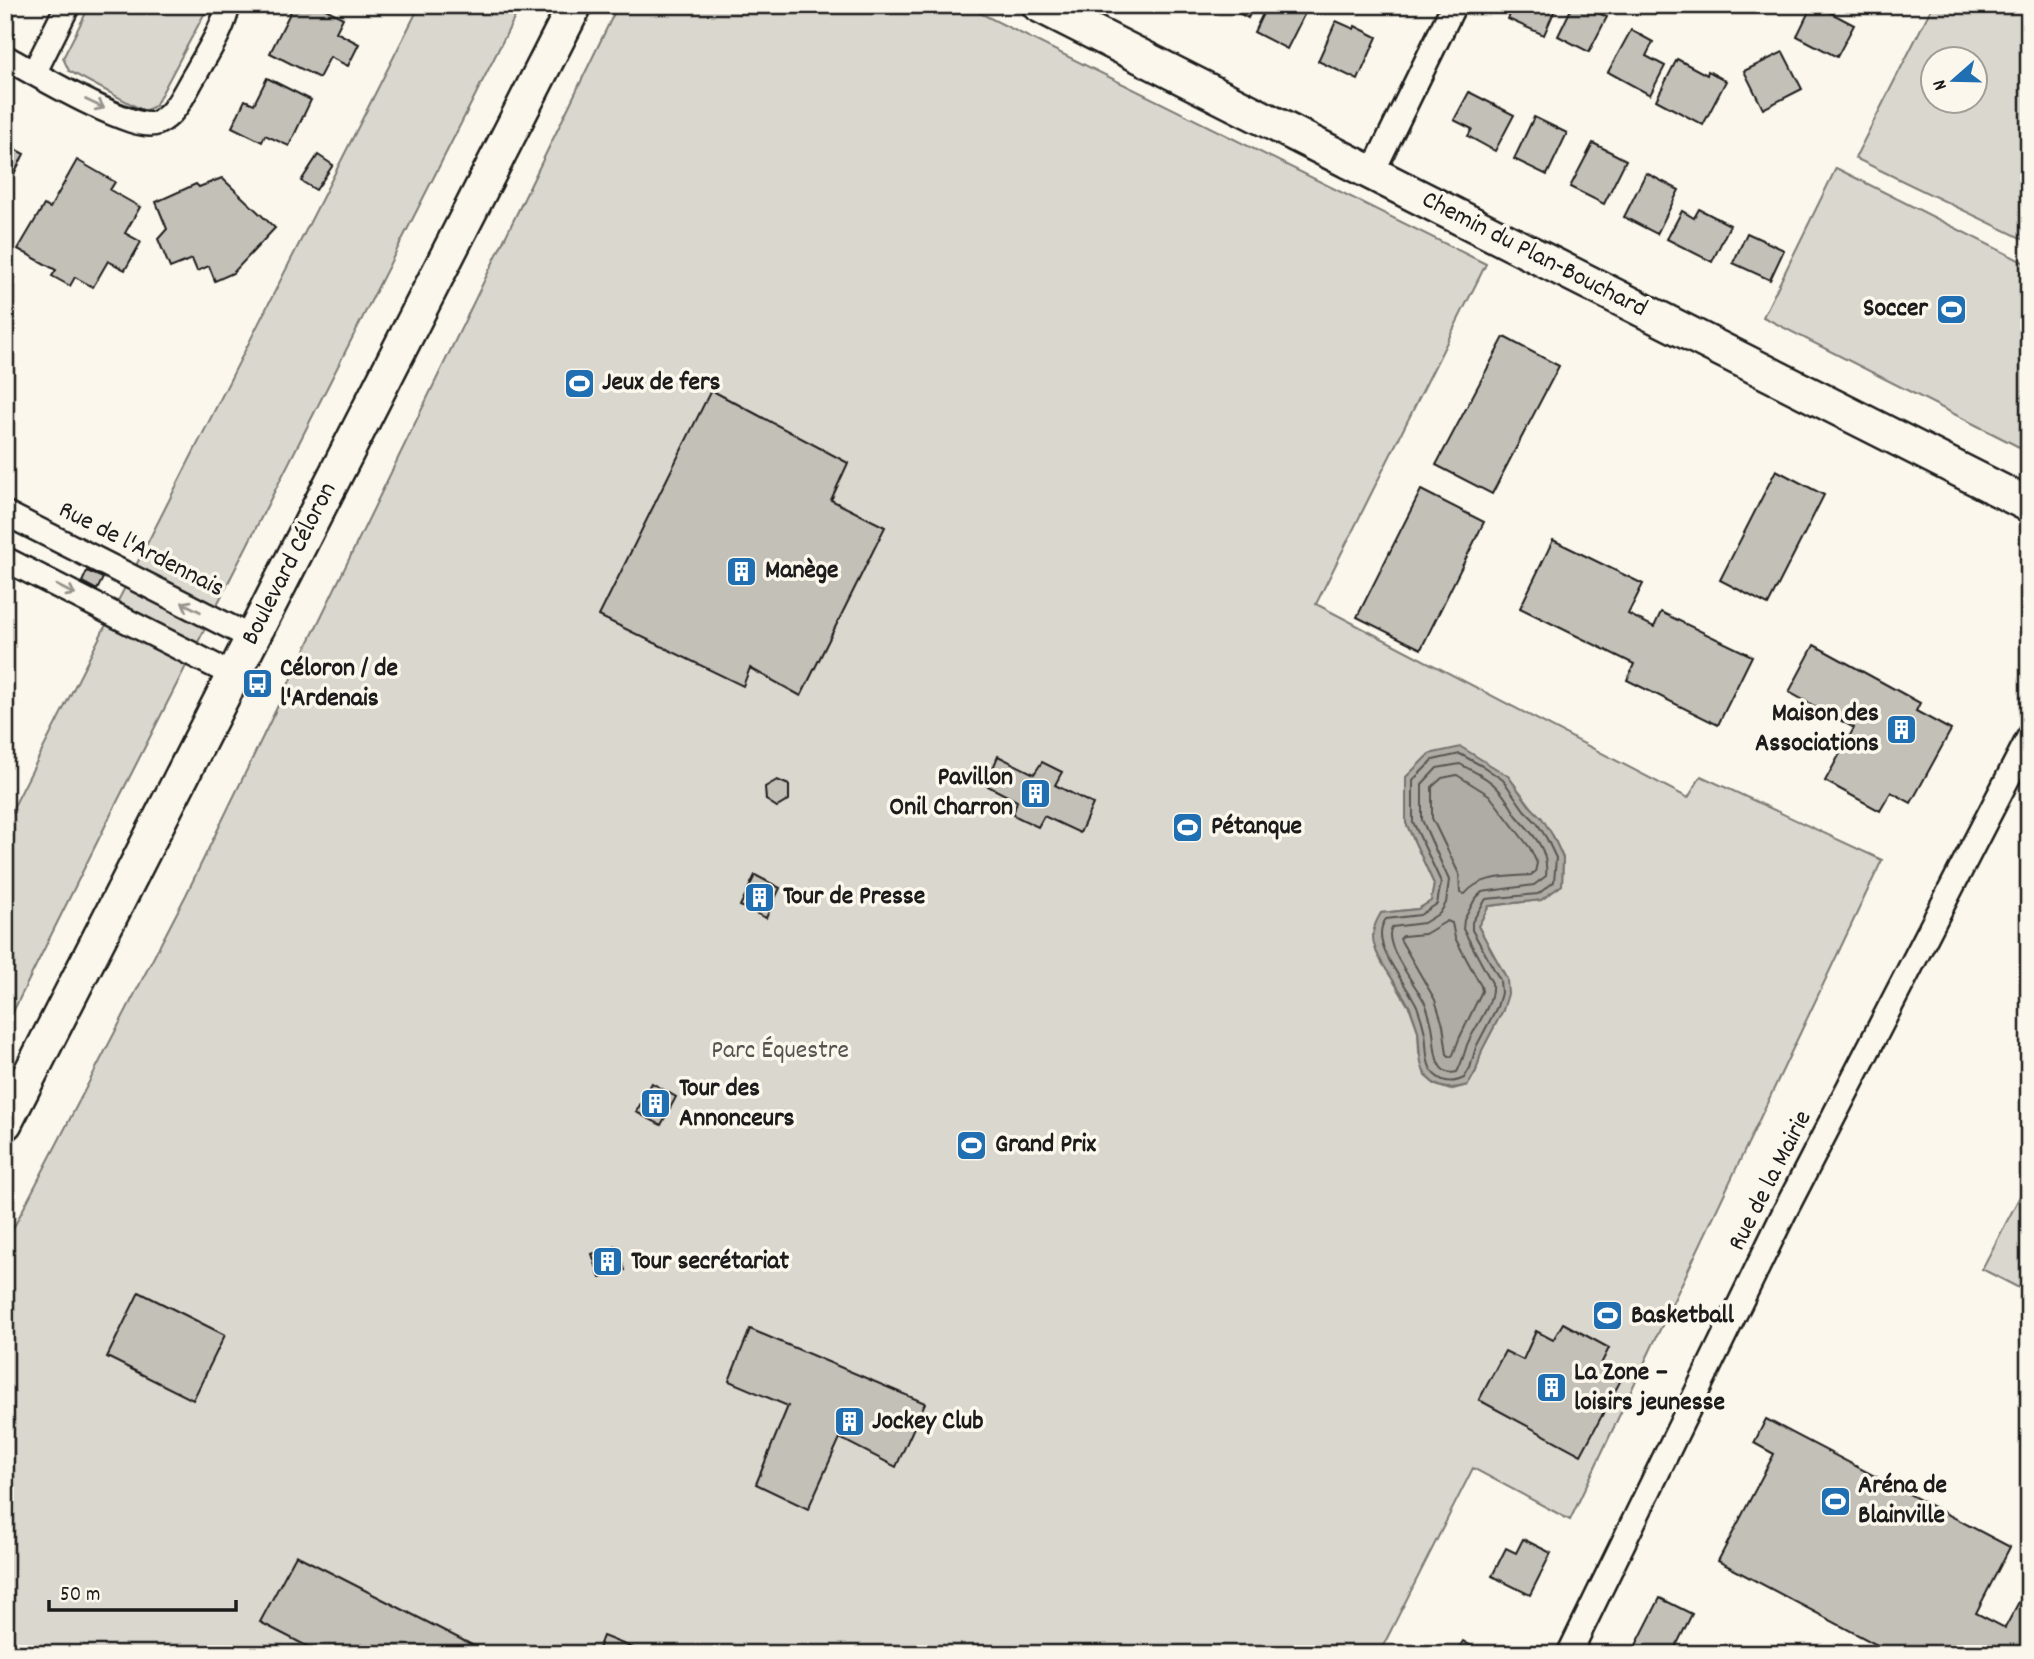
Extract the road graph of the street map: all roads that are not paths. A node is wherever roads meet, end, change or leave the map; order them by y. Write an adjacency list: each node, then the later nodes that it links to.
1 (68, 5): 7 (street)
2 (228, 5): 7 (street, one-way to 2)
3 (575, 5): 12 (street, Boulevard Céloron)
4 (1039, 5): 8 (street, Chemin du Plan-Bouchard)
5 (1454, 5): 8 (street)
6 (5, 57): 7 (street)
7 (34, 73)
8 (1372, 173): 9 (street, Chemin du Plan-Bouchard)
9 (2029, 505)
10 (5, 513): 12 (street, Rue de l'Ardennais, one-way to 10)
11 (5, 559): 13 (street, one-way to 13)
12 (252, 638): 13 (street, Boulevard Céloron)
13 (233, 675): 15 (street, Boulevard Céloron)
14 (2029, 737): 16 (street, Rue de la Mairie)
15 (5, 1123)
16 (1569, 1654)

